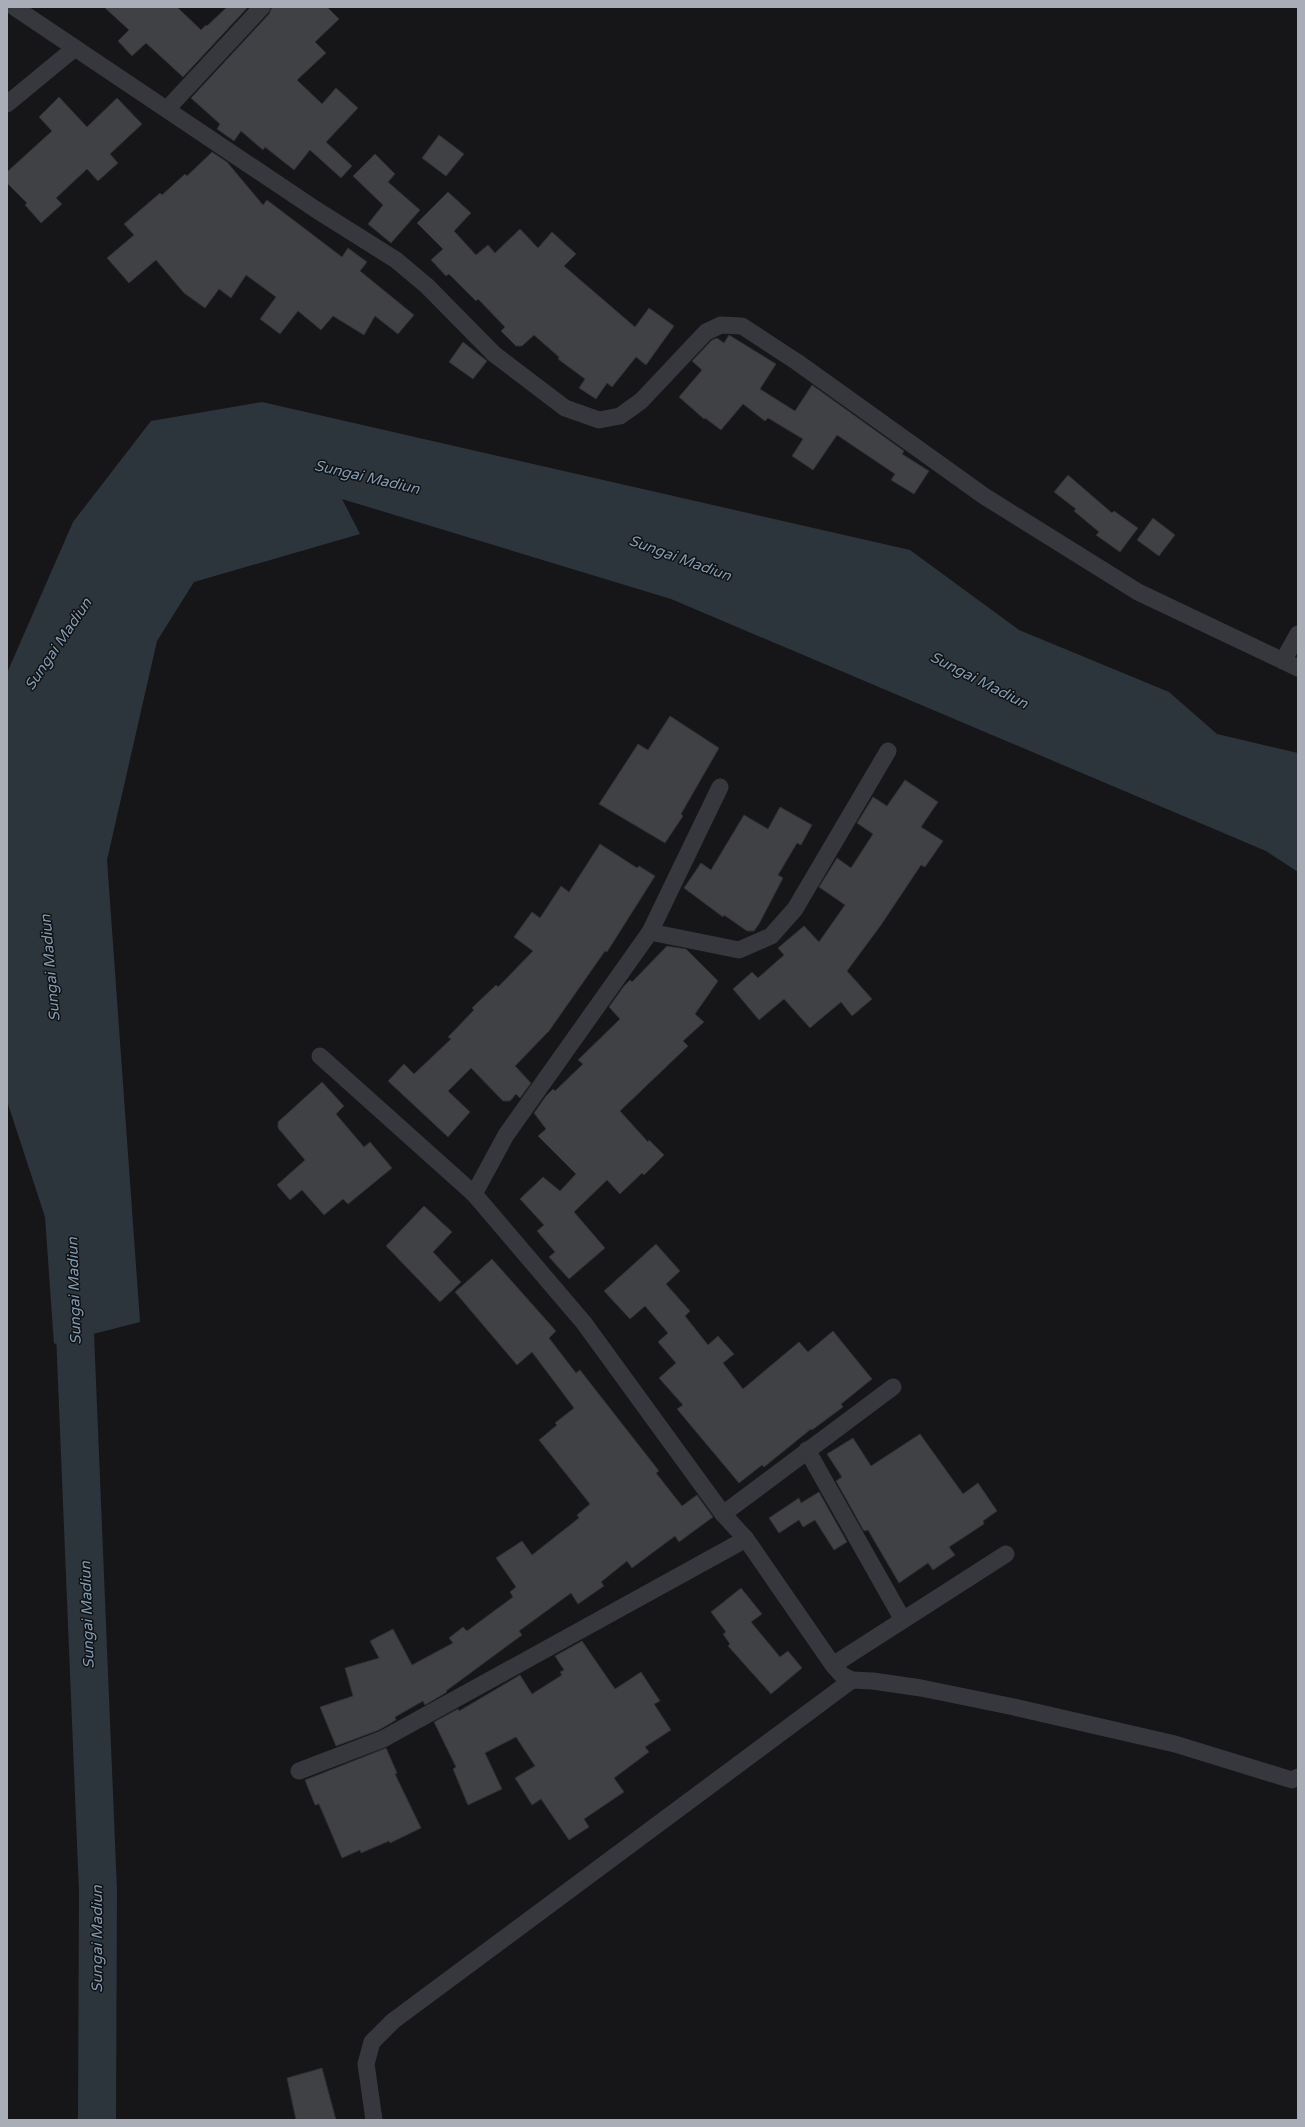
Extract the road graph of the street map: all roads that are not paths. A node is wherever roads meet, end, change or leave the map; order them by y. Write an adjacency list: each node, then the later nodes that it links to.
1 (14, 7): 3 (street)
2 (262, 7): 5 (street)
3 (75, 48): 4 (street); 5 (street)
4 (7, 104)
5 (167, 109): 7 (street)
6 (1298, 634): 7 (street)
7 (1290, 664)
8 (888, 751): 10 (street)
9 (720, 787): 10 (street)
10 (650, 932): 12 (street)
11 (320, 1056): 12 (street)
12 (474, 1194): 15 (street)
13 (893, 1387): 14 (street)
14 (807, 1450): 15 (street); 18 (street)
15 (723, 1514): 16 (street)
16 (746, 1539): 19 (street); 21 (street)
17 (1006, 1554): 18 (street)
18 (903, 1620): 19 (street)
19 (833, 1665): 20 (street)
20 (852, 1680): 22 (street); 23 (street)
21 (299, 1771)
22 (1298, 1777)
23 (374, 2120)

